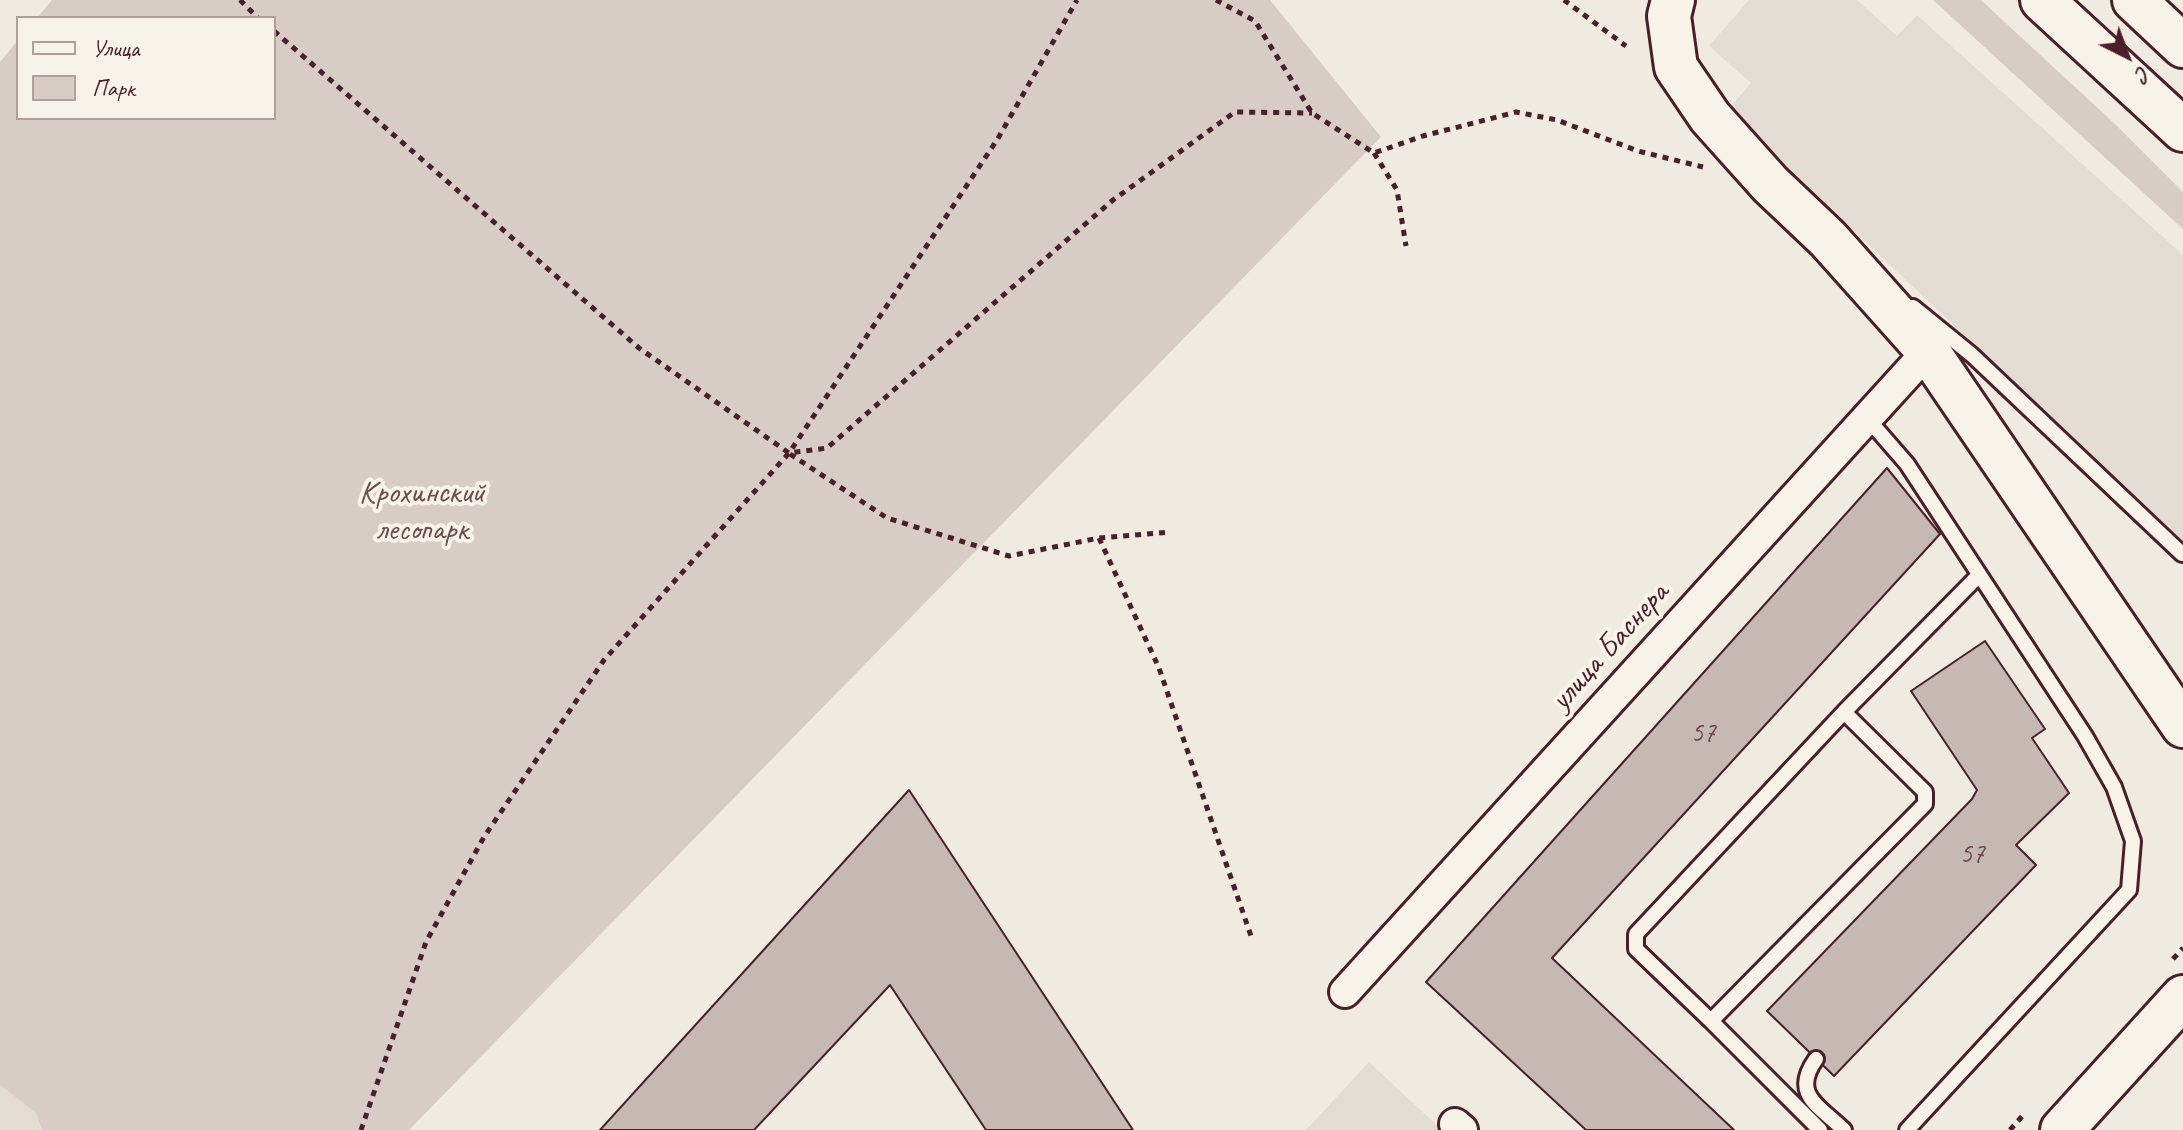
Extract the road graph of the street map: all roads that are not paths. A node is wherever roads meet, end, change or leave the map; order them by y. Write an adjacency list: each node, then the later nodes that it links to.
1 (1673, 0): 6 (main road)
2 (2042, 0): 5 (main road)
3 (2134, 0): 4 (main road)
4 (2183, 46)
5 (2183, 130)
6 (1828, 239): 7 (main road); 9 (lane)
7 (1928, 351): 8 (street, улица Баснера); 12 (main road)
8 (1867, 418): 10 (lane); 13 (street, улица Баснера)
9 (2182, 554)
10 (1979, 575): 11 (lane); 19 (lane)
11 (1844, 712): 15 (lane); 15 (lane)
12 (2183, 726)
13 (1345, 992)
14 (2182, 1000): 20 (main road)
15 (1711, 1021): 17 (lane)
16 (1816, 1059): 18 (lane)
17 (1820, 1130)
18 (1844, 1130)
19 (1907, 1130)
20 (2062, 1130)

